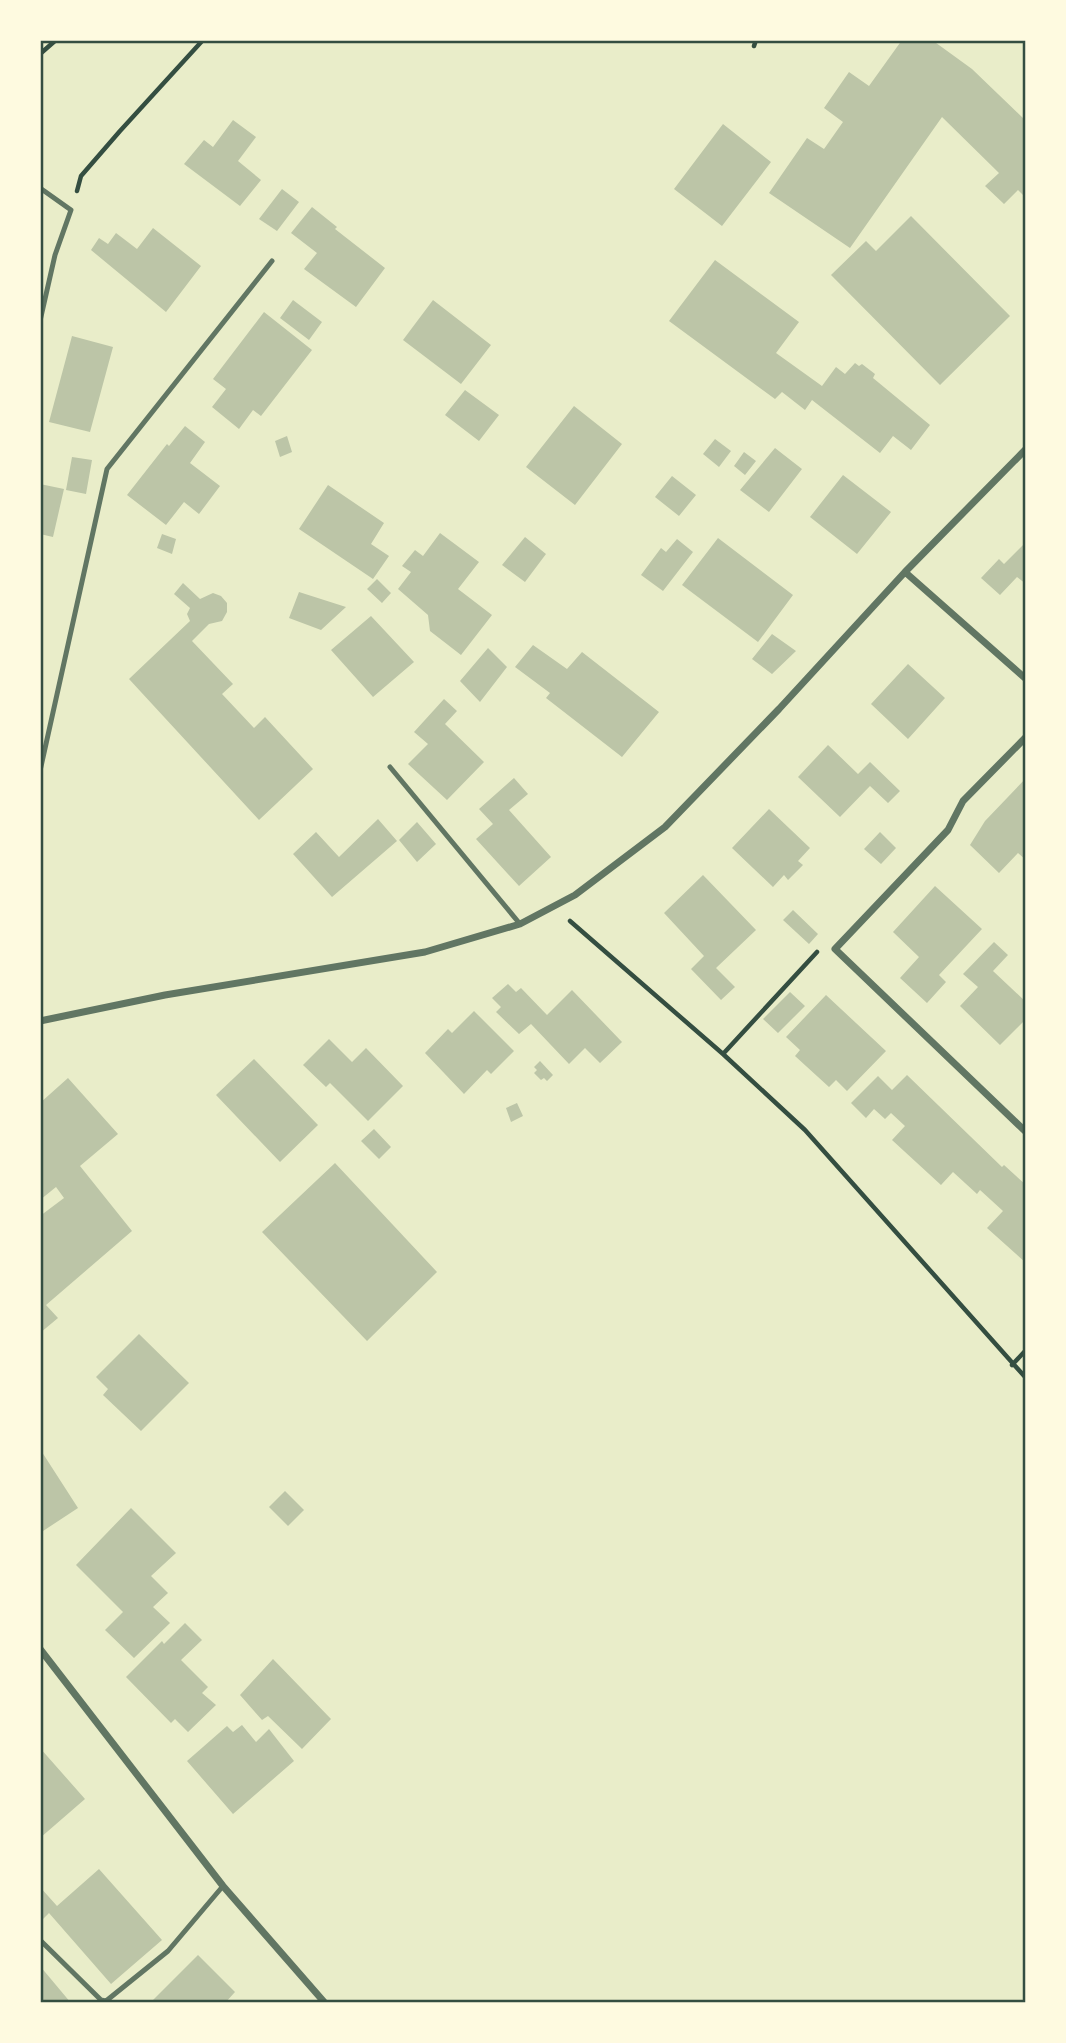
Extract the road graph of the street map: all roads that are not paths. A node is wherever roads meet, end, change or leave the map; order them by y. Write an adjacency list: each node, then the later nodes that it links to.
1 (40, 188): 3 (lane)
2 (272, 261): 9 (lane)
3 (40, 321)
4 (1026, 449): 5 (street)
5 (905, 572): 6 (street); 10 (street)
6 (1026, 679)
7 (1026, 737): 12 (street)
8 (390, 767): 10 (lane)
9 (40, 771)
10 (520, 924): 11 (street)
11 (40, 1021)
12 (1026, 1132)
13 (40, 1649): 14 (street)
14 (223, 1886): 15 (lane); 16 (street)
15 (40, 1940)
16 (325, 2003)

